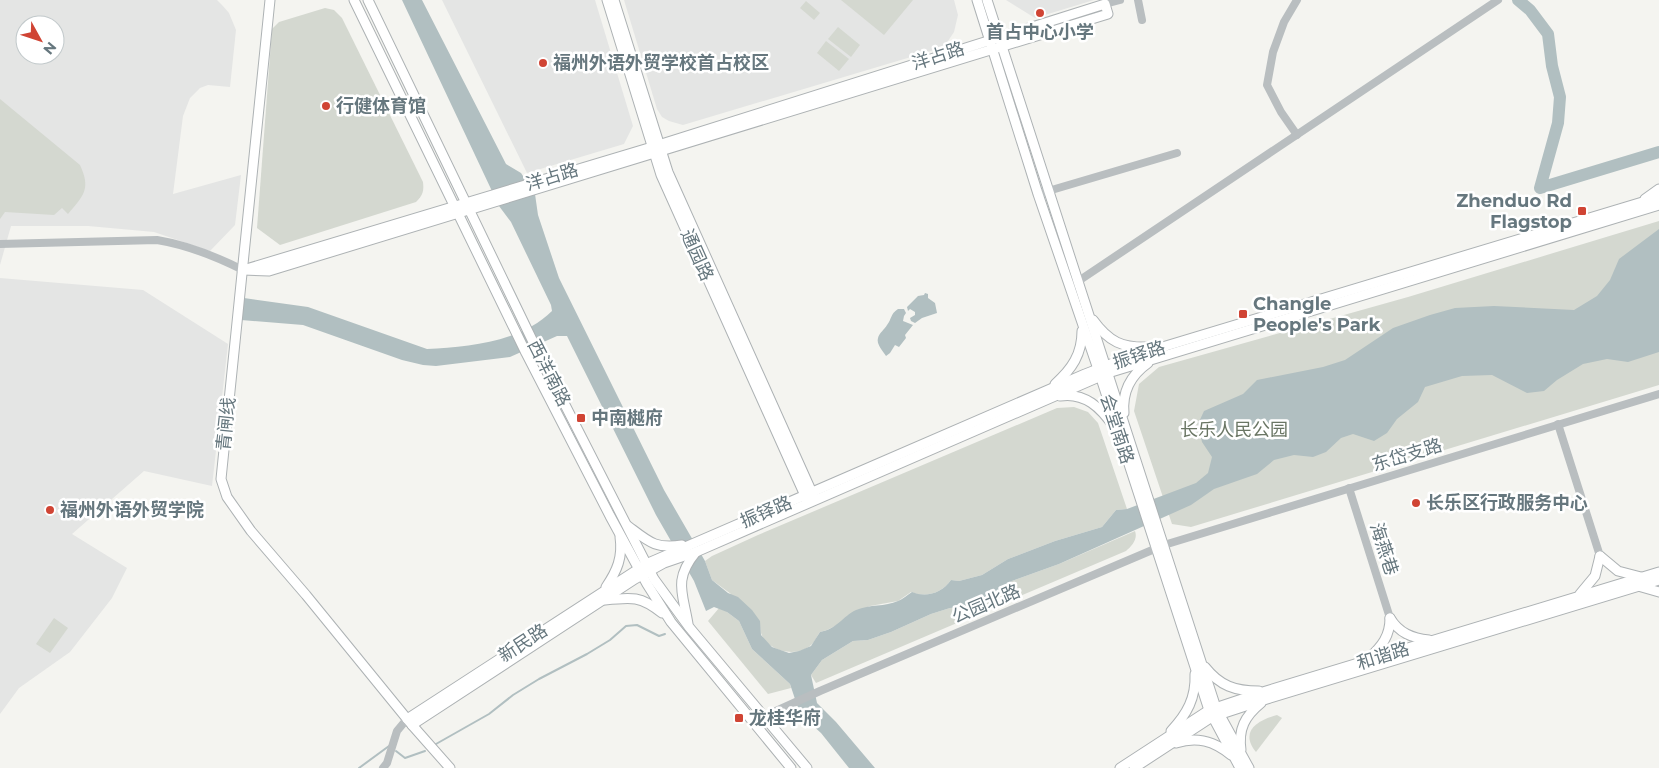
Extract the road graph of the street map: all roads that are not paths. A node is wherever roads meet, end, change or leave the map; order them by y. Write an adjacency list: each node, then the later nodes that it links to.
1 (270, 0): 28 (main road, 青闸线)
2 (354, 0): 26 (main road, 西洋南路)
3 (368, 0): 24 (main road, 西洋南路)
4 (607, 0): 17 (main road, 通园路)
5 (614, 0): 17 (main road, 通园路)
6 (977, 0): 14 (main road, 会堂南路)
7 (987, 0): 14 (main road, 会堂南路)
8 (1120, 0): 12 (street)
9 (1138, 0): 13 (street)
10 (1297, 0): 16 (street)
11 (1498, 0): 16 (street)
12 (1105, 4): 14 (main road, 洋占路); 15 (main road, 洋占路)
13 (1142, 20)
14 (994, 38): 15 (main road, 会堂南路); 17 (main road, 洋占路)
15 (998, 48): 17 (main road, 洋占路); 20 (main road, 会堂南路); 21 (main road, 会堂南路)
16 (1297, 135): 29 (street)
17 (657, 149): 24 (main road, 洋占路); 40 (main road, 通园路)
18 (1177, 153): 20 (street)
19 (1659, 189): 23 (main road)
20 (1049, 191): 21 (street); 29 (main road, 会堂南路)
21 (1038, 194): 29 (main road, 会堂南路)
22 (1659, 197): 23 (main road, 振铎路)
23 (1642, 203): 32 (main road, 振铎路)
24 (467, 206): 26 (main road, 洋占路); 41 (main road, 西洋南路)
25 (1656, 207): 33 (main road, 振铎路)
26 (456, 209): 28 (main road, 洋占路); 42 (main road, 西洋南路)
27 (0, 244): 28 (street)
28 (243, 270): 63 (main road, 青闸线)
29 (1073, 285): 30 (main road, 会堂南路); 31 (main road, 会堂南路)
30 (1088, 314): 32 (main road); 34 (main road, 会堂南路)
31 (1080, 318): 34 (main road, 会堂南路); 35 (main road)
32 (1164, 346): 34 (main road, 振铎路)
33 (1163, 357): 34 (main road, 振铎路); 38 (main road)
34 (1103, 371): 35 (main road, 振铎路); 38 (main road, 会堂南路)
35 (1048, 394): 38 (main road); 40 (main road, 振铎路)
36 (1659, 394): 37 (street, 东岱支路)
37 (1558, 424): 39 (street, 东岱支路); 46 (street)
38 (1123, 433): 44 (main road, 会堂南路)
39 (1349, 488): 44 (street, 东岱支路); 54 (street, 海燕巷)
40 (810, 497): 43 (main road, 振铎路); 45 (main road, 振铎路)
41 (626, 525): 43 (main road); 47 (main road, 西洋南路)
42 (619, 531): 47 (main road, 西洋南路); 52 (main road)
43 (692, 543): 47 (main road, 振铎路)
44 (1160, 547): 59 (main road, 会堂南路); 62 (street, 公园北路)
45 (696, 552): 47 (main road, 振铎路); 56 (main road)
46 (1600, 556): 50 (main road); 53 (main road)
47 (644, 569): 52 (main road, 新民路); 55 (main road, 西洋南路); 56 (main road, 西洋南路)
48 (1659, 572): 50 (main road, 和谐路)
49 (1659, 580): 50 (main road, 和谐路)
50 (1640, 582): 51 (main road); 53 (main road, 和谐路); 60 (main road, 和谐路)
51 (1659, 592)
52 (603, 596): 55 (main road); 63 (main road, 新民路)
53 (1577, 597): 57 (main road, 和谐路)
54 (1390, 618): 57 (main road); 58 (main road)
55 (671, 622): 68 (main road, 西洋南路)
56 (689, 627): 62 (main road, 西洋南路)
57 (1432, 641): 58 (main road, 和谐路)
58 (1365, 661): 60 (main road, 和谐路)
59 (1198, 665): 60 (main road); 61 (main road, 会堂南路); 64 (main road)
60 (1267, 695): 61 (main road, 和谐路); 65 (main road)
61 (1214, 712): 64 (main road, 和谐路); 65 (main road, 会堂南路)
62 (765, 716): 69 (main road, 西洋南路)
63 (409, 722): 66 (street); 67 (main road, 青闸线)
64 (1161, 746): 65 (main road); 70 (main road, 和谐路); 71 (main road, 和谐路)
65 (1239, 761): 72 (main road, 会堂南路)
66 (382, 768)
67 (450, 768)
68 (792, 768)
69 (807, 768)
70 (1120, 768)
71 (1134, 768)
72 (1248, 768)

